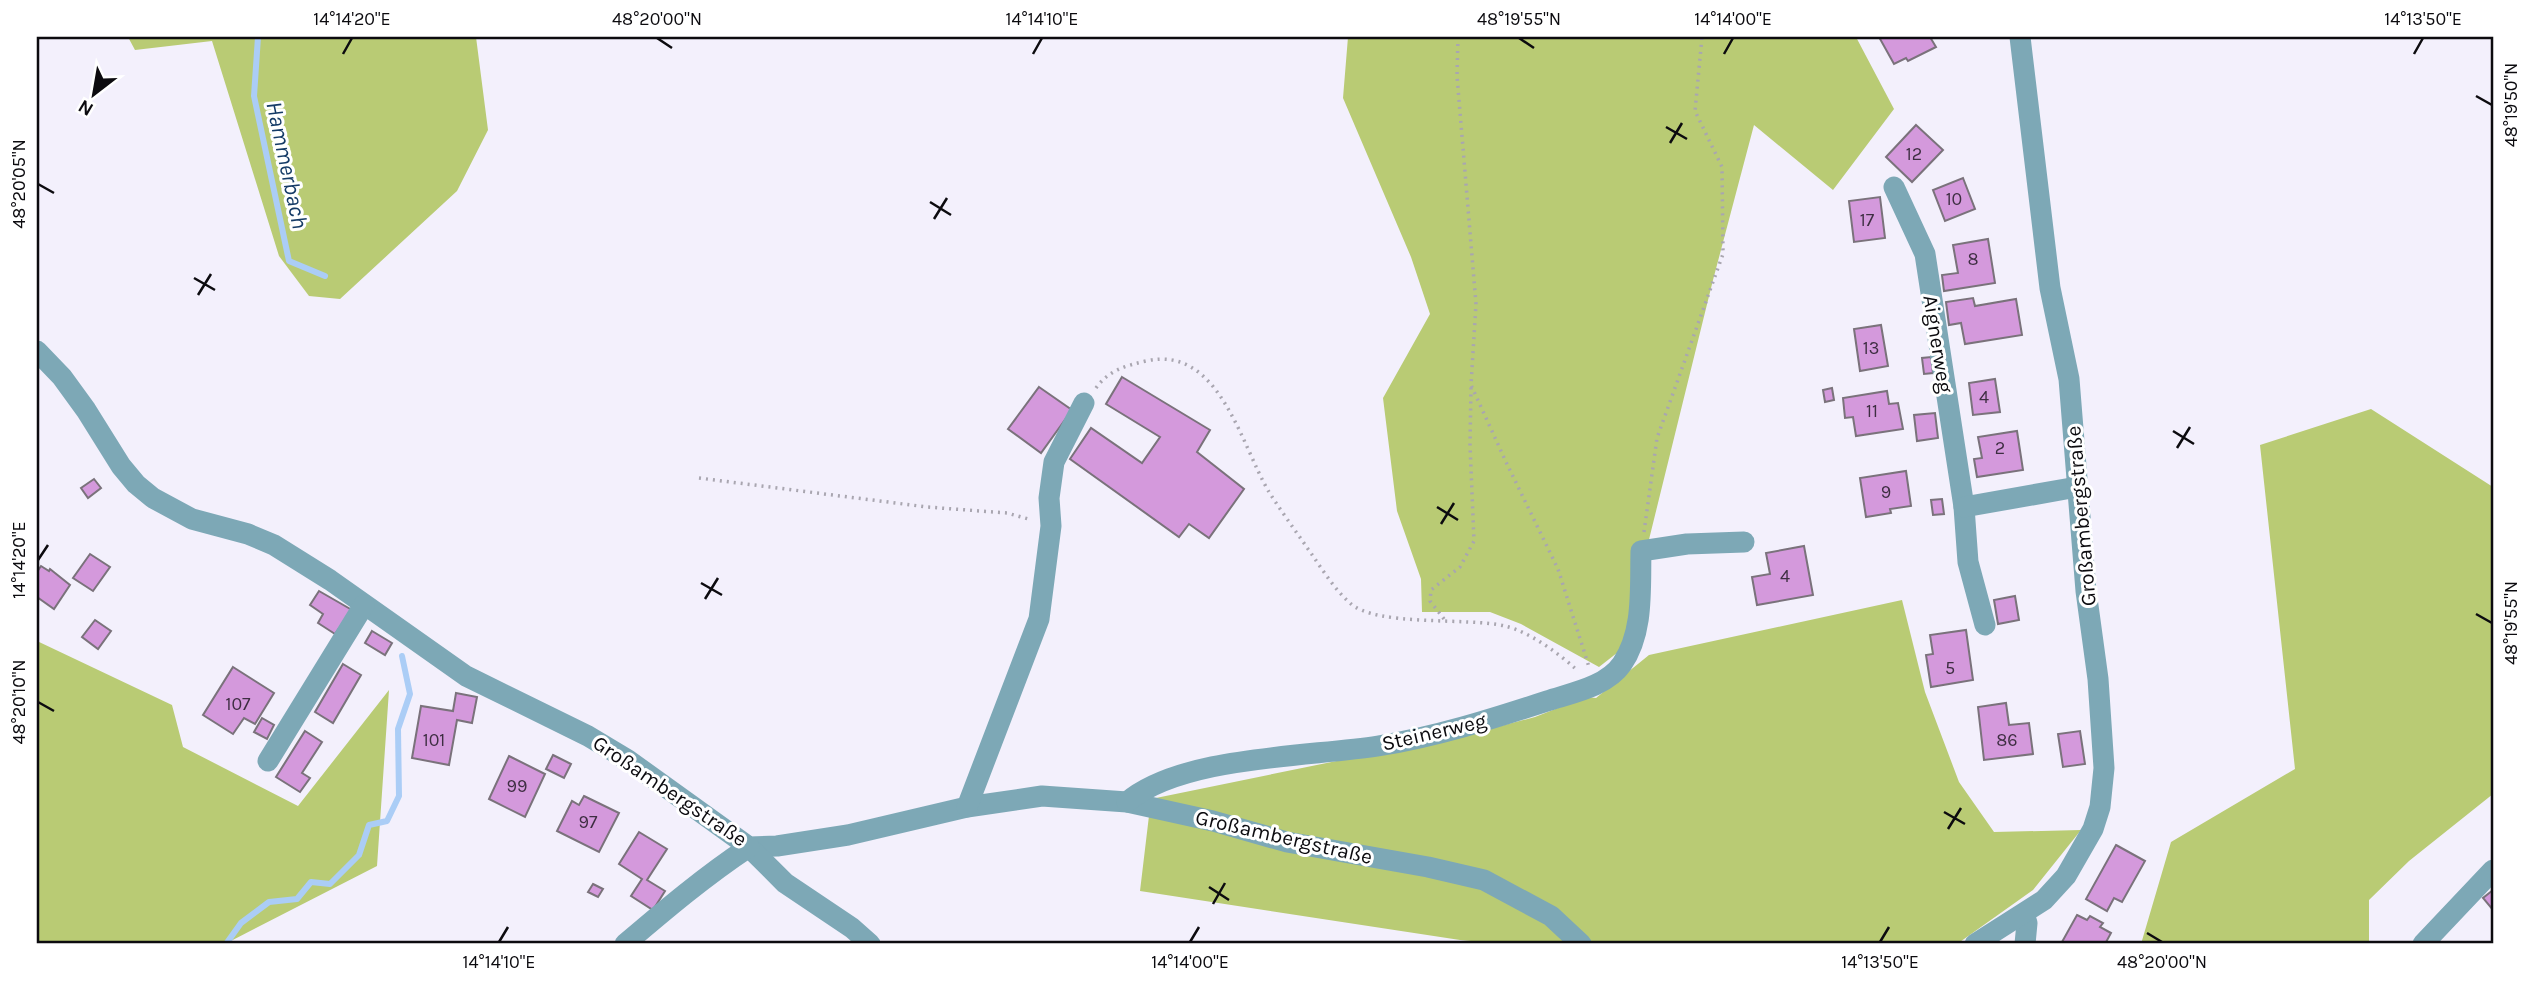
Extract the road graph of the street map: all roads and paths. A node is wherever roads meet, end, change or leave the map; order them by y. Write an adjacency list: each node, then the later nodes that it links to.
1 (1458, 37): 6 (path)
2 (1702, 37): 13 (path)
3 (2020, 37): 9 (street, Großambergstraße)
4 (1894, 187): 10 (street, Aignerweg)
5 (37, 351): 14 (street, Großambergstraße)
6 (1471, 385): 15 (path); 17 (path)
7 (1084, 403): 11 (street); 15 (path)
8 (699, 478): 11 (path)
9 (2077, 487): 10 (street); 23 (street, Großambergstraße)
10 (1964, 507): 16 (street, Aignerweg)
11 (1051, 526): 20 (street)
12 (1744, 542): 13 (street)
13 (1642, 551): 17 (street, Steinerweg)
14 (364, 605): 18 (street); 21 (street, Großambergstraße)
15 (1445, 621): 17 (path)
16 (1984, 625)
17 (1595, 685): 19 (street, Steinerweg)
18 (268, 761)
19 (1128, 802): 20 (street, Großambergstraße); 26 (street, Großambergstraße)
20 (967, 807): 21 (street, Großambergstraße)
21 (749, 847): 24 (street); 25 (street)
22 (2493, 870): 29 (street)
23 (2024, 914): 27 (street, Großambergstraße); 28 (street)
24 (625, 944)
25 (870, 944)
26 (1581, 944)
27 (1975, 944)
28 (2025, 944)
29 (2423, 944)

